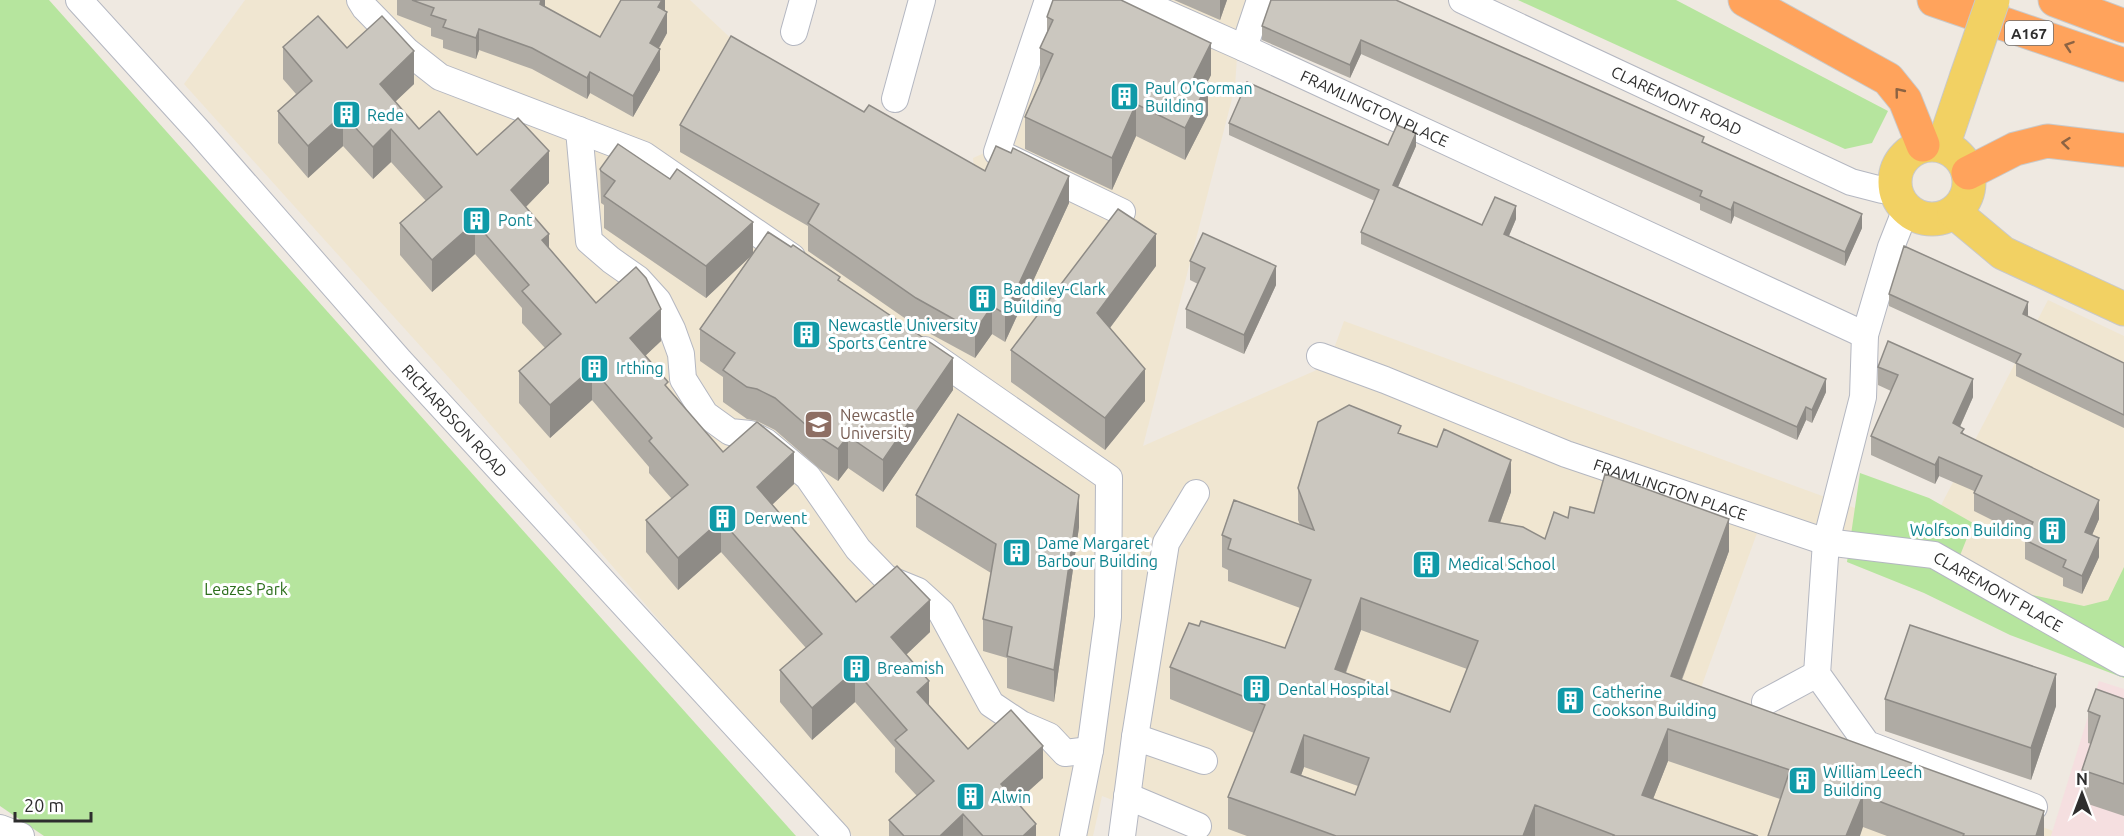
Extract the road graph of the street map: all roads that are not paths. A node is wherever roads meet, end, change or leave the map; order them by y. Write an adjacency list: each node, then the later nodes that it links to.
1 (79, 0): 43 (street, RICHARDSON ROAD)
2 (360, 0): 18 (street)
3 (802, 0): 14 (street)
4 (922, 0): 17 (street)
5 (1048, 0): 23 (street)
6 (1136, 0): 15 (street, FRAMLINGTON PLACE)
7 (1260, 0): 15 (street)
8 (1462, 0): 22 (street, CLAREMONT ROAD)
9 (1745, 0): 19 (highway, one-way to 9)
10 (1934, 0): 16 (highway, A167, one-way to 10)
11 (1993, 0): 19 (main road, bridge)
12 (2055, 0): 13 (highway, A167)
13 (2124, 26)
14 (794, 32)
15 (1244, 48): 27 (street, FRAMLINGTON PLACE)
16 (2124, 65)
17 (895, 99)
18 (579, 130): 25 (street); 36 (street)
19 (1933, 145): 21 (main road); 22 (main road)
20 (2124, 150): 21 (highway, one-way to 21)
21 (1968, 173): 24 (main road)
22 (1900, 200): 24 (main road); 27 (street)
23 (1122, 212)
24 (1954, 212): 26 (main road)
25 (809, 269)
26 (2124, 309)
27 (1865, 335): 31 (street)
28 (906, 336): 36 (street)
29 (1320, 356): 31 (street, FRAMLINGTON PLACE)
30 (1196, 493): 35 (street)
31 (1826, 542): 32 (street, CLAREMONT PLACE); 33 (street)
32 (2124, 663)
33 (1817, 674): 34 (street); 39 (street)
34 (1765, 702)
35 (1135, 737): 37 (street); 38 (street)
36 (1090, 750): 44 (street)
37 (1204, 761)
38 (1127, 796): 40 (street); 45 (street)
39 (2034, 807)
40 (1198, 826)
41 (0, 828): 42 (street)
42 (21, 836)
43 (837, 836)
44 (1073, 836)
45 (1122, 836)

